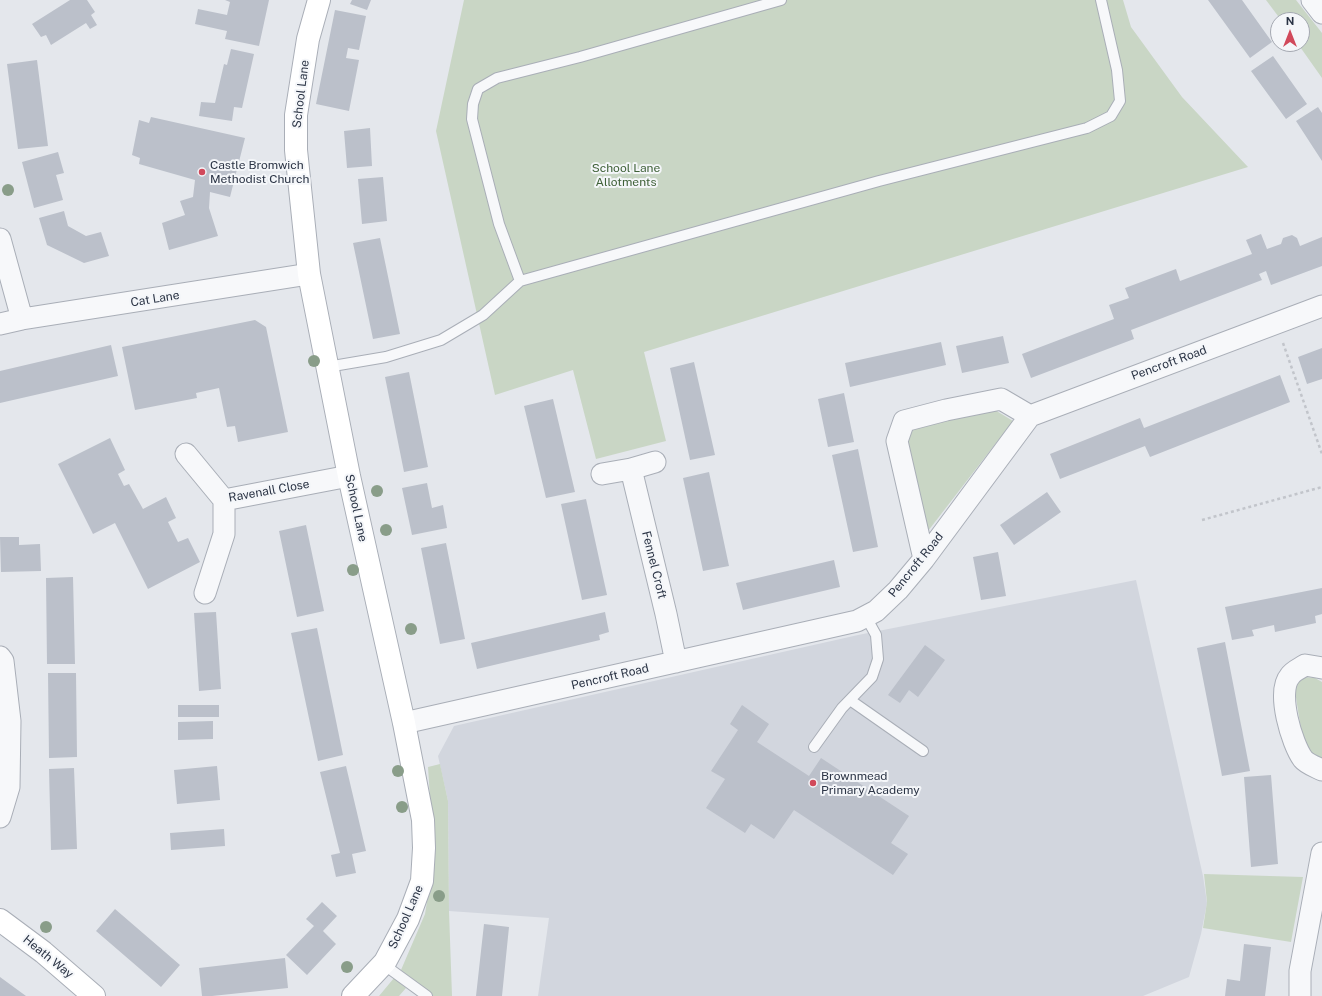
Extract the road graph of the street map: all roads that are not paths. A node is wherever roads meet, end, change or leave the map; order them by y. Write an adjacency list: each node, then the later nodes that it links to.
1 (319, 0): 7 (street, School Lane)
2 (782, 0): 8 (lane)
3 (1101, 0): 8 (lane)
4 (1312, 0): 5 (street)
5 (1322, 13)
6 (0, 239): 10 (street)
7 (309, 274): 10 (street, Cat Lane); 12 (street, School Lane)
8 (520, 281): 12 (lane)
9 (1322, 306): 13 (street, Pencroft Road)
10 (22, 319): 11 (street, Cat Lane)
11 (0, 324)
12 (327, 367): 18 (street, School Lane)
13 (1030, 416): 20 (street, Pencroft Road); 20 (street)
14 (186, 454): 19 (street, Ravenall Close)
15 (655, 462): 16 (street)
16 (631, 469): 17 (street); 24 (street, Fennel Croft)
17 (602, 474)
18 (349, 476): 19 (street, Ravenall Close); 27 (street, School Lane)
19 (224, 500): 21 (street)
20 (924, 559): 22 (street, Pencroft Road)
21 (205, 593)
22 (866, 617): 24 (street, Pencroft Road); 26 (lane)
23 (0, 657): 31 (street)
24 (676, 662): 27 (street, Pencroft Road)
25 (1322, 668): 30 (street)
26 (850, 700): 28 (lane); 29 (lane)
27 (404, 724): 34 (street, School Lane)
28 (814, 747)
29 (922, 750)
30 (1322, 770)
31 (0, 817)
32 (1322, 853): 38 (street)
33 (0, 920): 35 (street, Heath Way)
34 (383, 964): 36 (street, School Lane); 37 (lane)
35 (94, 996)
36 (353, 996)
37 (427, 996)
38 (1300, 996)

